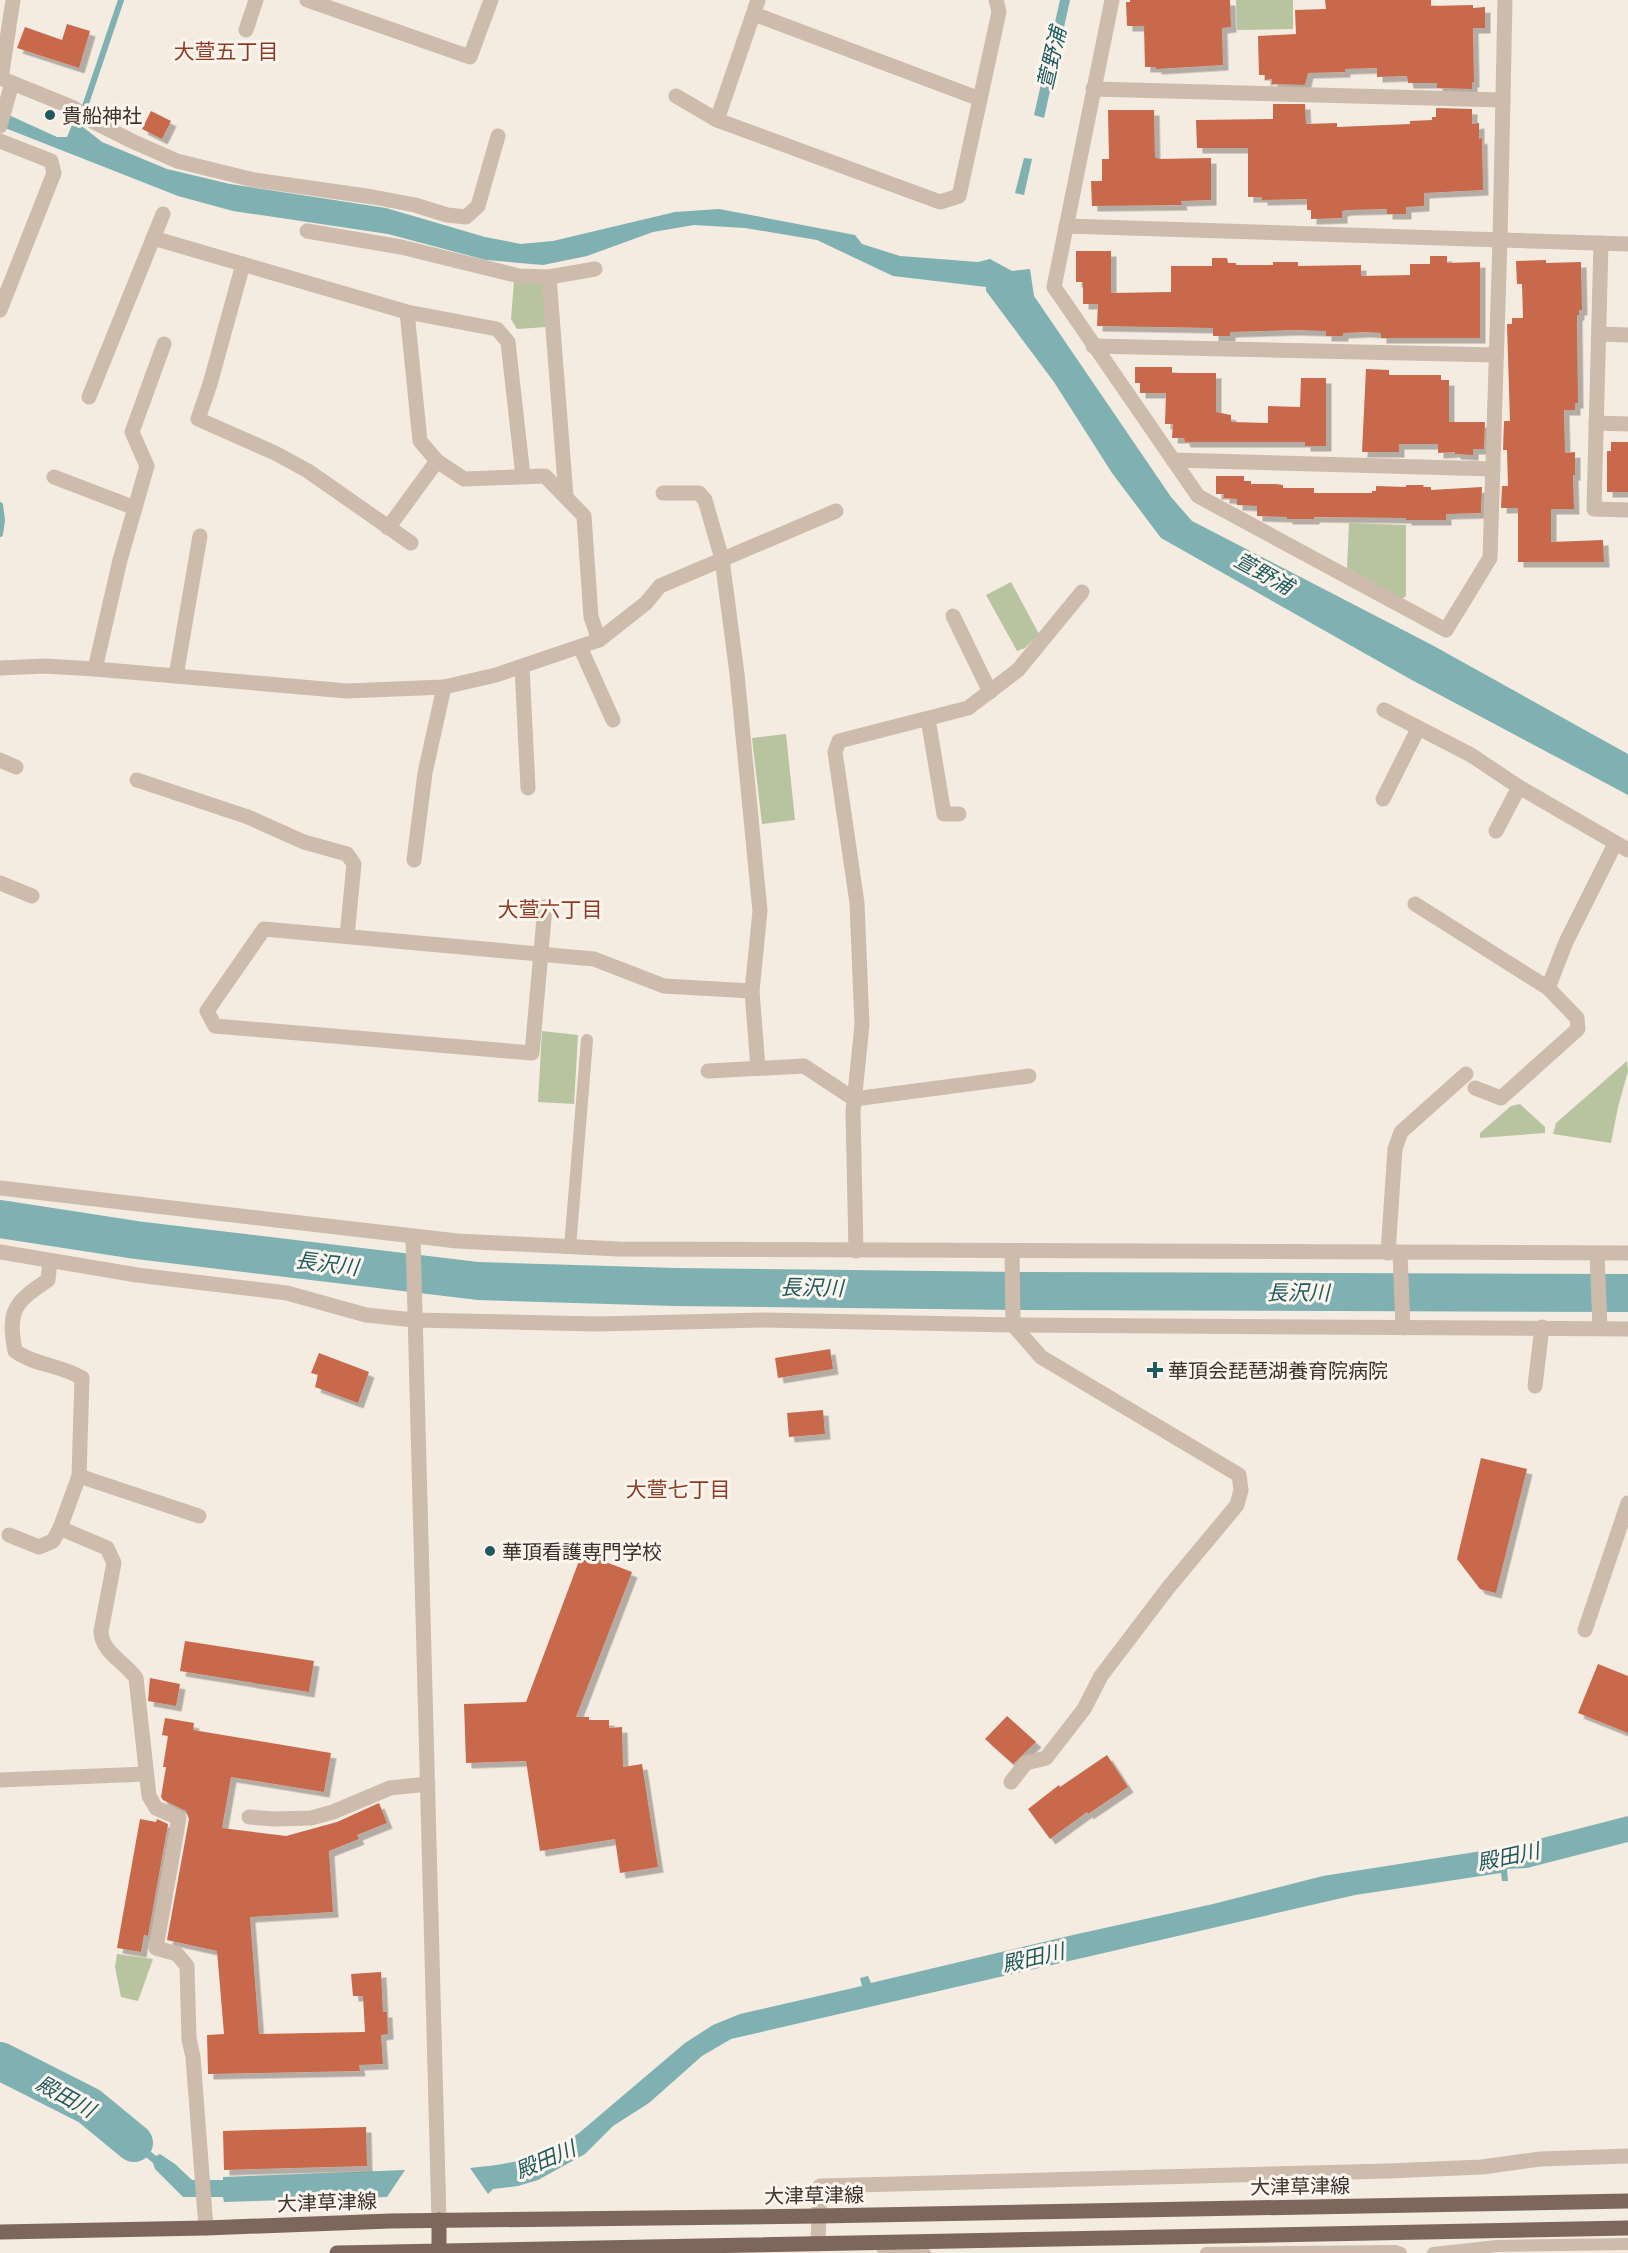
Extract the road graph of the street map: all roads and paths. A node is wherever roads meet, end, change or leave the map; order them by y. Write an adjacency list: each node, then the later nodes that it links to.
1 (13, 0): 10 (street)
2 (256, 0): 9 (street)
3 (307, 0): 4 (street)
4 (491, 0)
5 (996, 0): 13 (street)
6 (1112, 0): 11 (street)
7 (1505, 0): 14 (street)
8 (756, 7): 13 (street); 15 (street)
9 (246, 30)
10 (5, 80): 16 (street); 17 (street)
11 (1094, 89): 14 (street); 20 (street)
12 (676, 96): 15 (street)
13 (980, 99): 15 (street)
14 (1503, 100): 23 (street)
15 (717, 120)
16 (0, 126)
17 (498, 136)
18 (0, 141): 29 (street)
19 (163, 214): 22 (street)
20 (1066, 226): 23 (street); 34 (street)
21 (307, 231): 28 (street)
22 (153, 238): 26 (street); 36 (street)
23 (1500, 240): 24 (street); 35 (street)
24 (1601, 243): 25 (street); 31 (street)
25 (1628, 244)
26 (243, 264): 30 (street); 49 (street)
27 (595, 268): 28 (street)
28 (549, 278): 45 (street)
29 (2, 301)
30 (407, 312): 40 (street); 42 (street)
31 (1599, 334): 32 (street); 37 (street)
32 (1628, 335)
33 (164, 344): 46 (street)
34 (1093, 346): 35 (street); 39 (street)
35 (1496, 355): 41 (street)
36 (89, 397)
37 (1596, 423): 38 (street); 47 (street)
38 (1628, 424)
39 (1173, 460): 41 (street); 41 (street)
40 (437, 461): 42 (street); 49 (street)
41 (1493, 469)
42 (524, 476): 45 (street)
43 (54, 477): 46 (street)
44 (663, 494): 52 (street)
45 (566, 497): 55 (street)
46 (135, 508): 59 (street)
47 (1628, 510)
48 (836, 511): 52 (street)
49 (388, 528): 51 (street)
50 (200, 536): 60 (street)
51 (411, 543)
52 (722, 559): 55 (street); 84 (street)
53 (1082, 592): 62 (street)
54 (953, 616): 62 (street)
55 (599, 640): 56 (street)
56 (580, 647): 57 (street); 65 (street)
57 (522, 667): 61 (street); 71 (street)
58 (0, 668): 59 (street)
59 (95, 669): 60 (street)
60 (176, 676): 61 (street)
61 (444, 687): 76 (street)
62 (990, 692): 64 (street)
63 (1384, 710): 66 (street)
64 (928, 719): 73 (street); 91 (street)
65 (613, 720)
66 (1418, 729): 70 (street); 72 (street)
67 (0, 760): 68 (street)
68 (16, 767)
69 (137, 780): 81 (street)
70 (1519, 787): 74 (street); 75 (street)
71 (528, 788)
72 (1383, 799)
73 (959, 814)
74 (1496, 831)
75 (1622, 847): 83 (street)
76 (414, 860)
77 (0, 883): 78 (street)
78 (32, 896)
79 (1415, 904): 83 (street)
80 (545, 907): 82 (street)
81 (346, 936): 82 (street); 82 (street)
82 (541, 953): 84 (street)
83 (1548, 988): 90 (street)
84 (752, 991): 86 (street)
85 (587, 1040): 94 (lane)
86 (758, 1068): 87 (street); 91 (street)
87 (708, 1071)
88 (1466, 1074): 98 (street)
89 (1029, 1076): 91 (street)
90 (1475, 1088)
91 (854, 1100): 95 (street)
92 (0, 1188): 93 (street)
93 (413, 1244): 94 (street); 102 (street)
94 (570, 1247): 95 (street)
95 (856, 1251): 99 (street)
96 (0, 1252): 101 (street)
97 (1628, 1253): 100 (street)
98 (1396, 1257): 99 (street); 100 (street); 105 (street)
99 (1012, 1258): 104 (street)
100 (1597, 1258): 103 (street)
101 (50, 1261): 102 (street); 109 (street)
102 (414, 1314): 104 (street); 118 (street)
103 (1600, 1321): 106 (street); 107 (street)
104 (1013, 1322): 105 (street); 117 (street)
105 (1403, 1323): 106 (street)
106 (1542, 1327): 108 (street)
107 (1628, 1329)
108 (1535, 1386)
109 (79, 1476): 111 (street); 112 (street)
110 (1628, 1503): 114 (street)
111 (199, 1516)
112 (60, 1528): 113 (street); 115 (street)
113 (9, 1536)
114 (1585, 1630)
115 (146, 1774): 116 (street); 124 (street)
116 (0, 1780)
117 (1011, 1782)
118 (428, 1784): 119 (street); 123 (street)
119 (249, 1817)
120 (1628, 2156): 122 (street)
121 (1628, 2201): 122 (main road, 大津草津線)
122 (819, 2216): 123 (main road, 大津草津線); 127 (street)
123 (439, 2220): 124 (main road, 大津草津線); 130 (main road)
124 (206, 2228): 126 (main road, 大津草津線)
125 (1628, 2228): 128 (main road)
126 (0, 2232)
127 (818, 2244): 128 (main road); 130 (main road)
128 (848, 2244): 132 (lane)
129 (1628, 2244): 135 (lane)
130 (439, 2252): 131 (main road)
131 (337, 2253)
132 (925, 2253)
133 (1206, 2253): 134 (lane)
134 (1401, 2253)
135 (1433, 2253)

